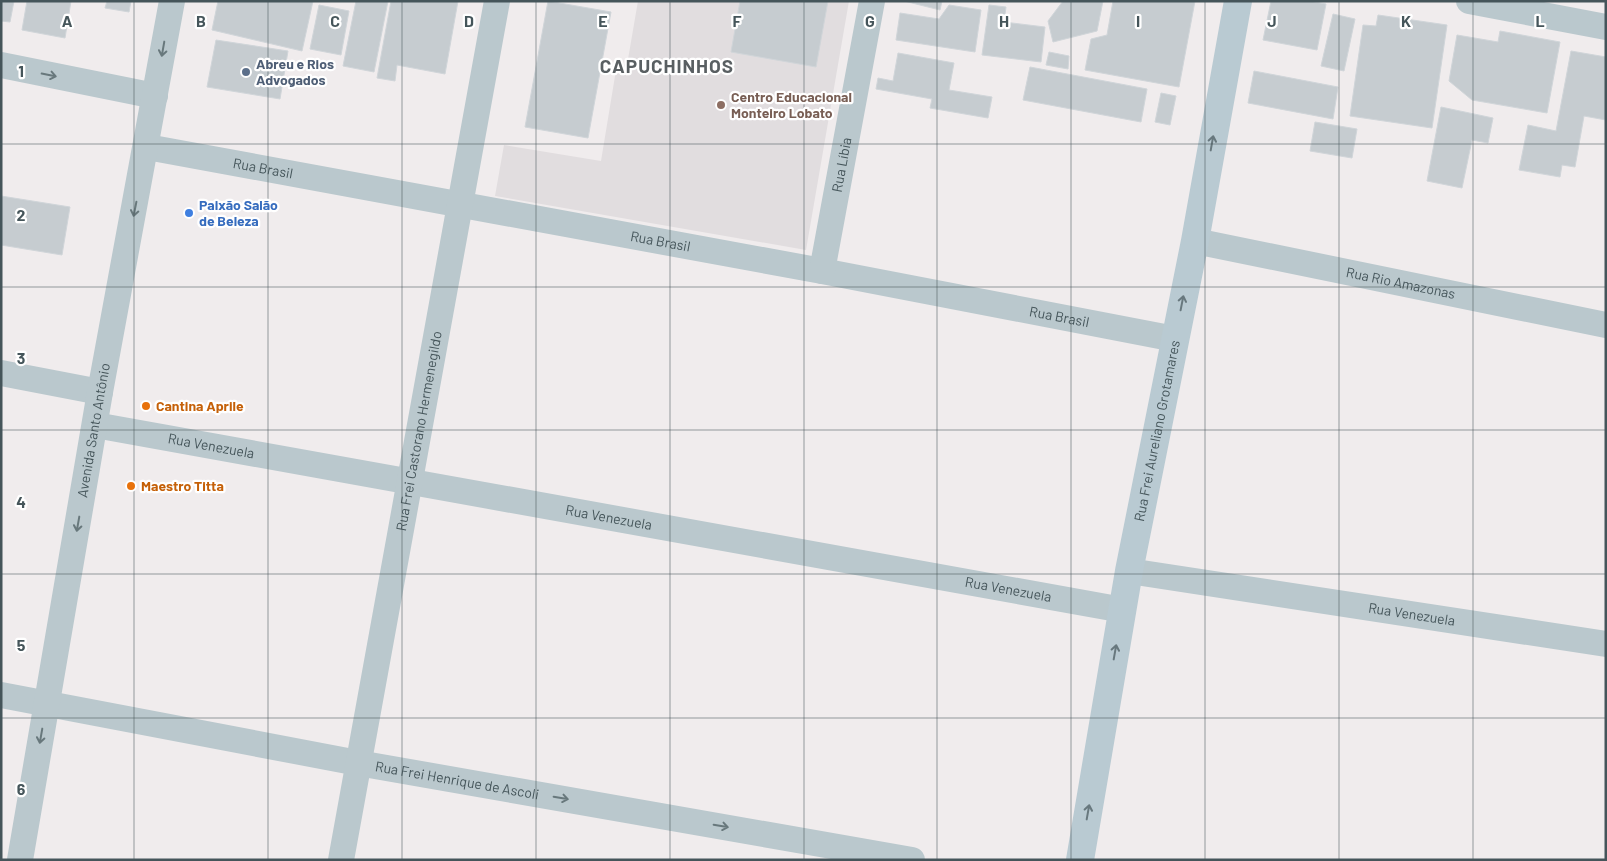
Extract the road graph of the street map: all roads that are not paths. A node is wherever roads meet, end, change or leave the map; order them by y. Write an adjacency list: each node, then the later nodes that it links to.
1 (172, 1): 8 (street, Avenida Santo Antônio, one-way to 8)
2 (497, 1): 10 (street, Rua Frei Castorano Hermenegildo)
3 (872, 1): 12 (street, Rua Líbia)
4 (1238, 1): 11 (street, Rua Frei Aureliano Grotamares, one-way to 4)
5 (1469, 1): 6 (street)
6 (1606, 28)
7 (1, 65): 8 (street, one-way to 8)
8 (155, 96): 9 (street, Avenida Santo Antônio)
9 (147, 147): 10 (street, Rua Brasil); 16 (street, Avenida Santo Antônio, one-way to 16)
10 (460, 206): 12 (street, Rua Brasil); 18 (street, Rua Frei Castorano Hermenegildo)
11 (1195, 241): 13 (street, Rua Rio Amazonas); 14 (street, Rua Frei Aureliano Grotamares, one-way to 11)
12 (822, 271): 14 (street, Rua Brasil)
13 (1606, 325)
14 (1175, 339): 19 (street, Rua Frei Aureliano Grotamares)
15 (1, 373): 16 (street)
16 (100, 392): 17 (street, Avenida Santo Antônio)
17 (95, 424): 18 (street, Rua Venezuela); 23 (street, Avenida Santo Antônio, one-way to 23)
18 (410, 481): 20 (street, Rua Venezuela); 24 (street, Rua Frei Castorano Hermenegildo)
19 (1129, 571): 20 (street, Rua Frei Aureliano Grotamares); 21 (street, Rua Venezuela)
20 (1123, 610): 28 (street, Rua Frei Aureliano Grotamares, one-way to 20)
21 (1606, 644)
22 (1, 695): 23 (street, Rua Frei Henrique de Ascoli)
23 (46, 703): 24 (street, Rua Frei Henrique de Ascoli); 25 (street, Avenida Santo Antônio, one-way to 25)
24 (358, 763): 26 (street, Rua Frei Castorano Hermenegildo); 27 (street, Rua Frei Henrique de Ascoli, one-way to 27)
25 (20, 860)
26 (341, 860)
27 (912, 860)
28 (1080, 860)

